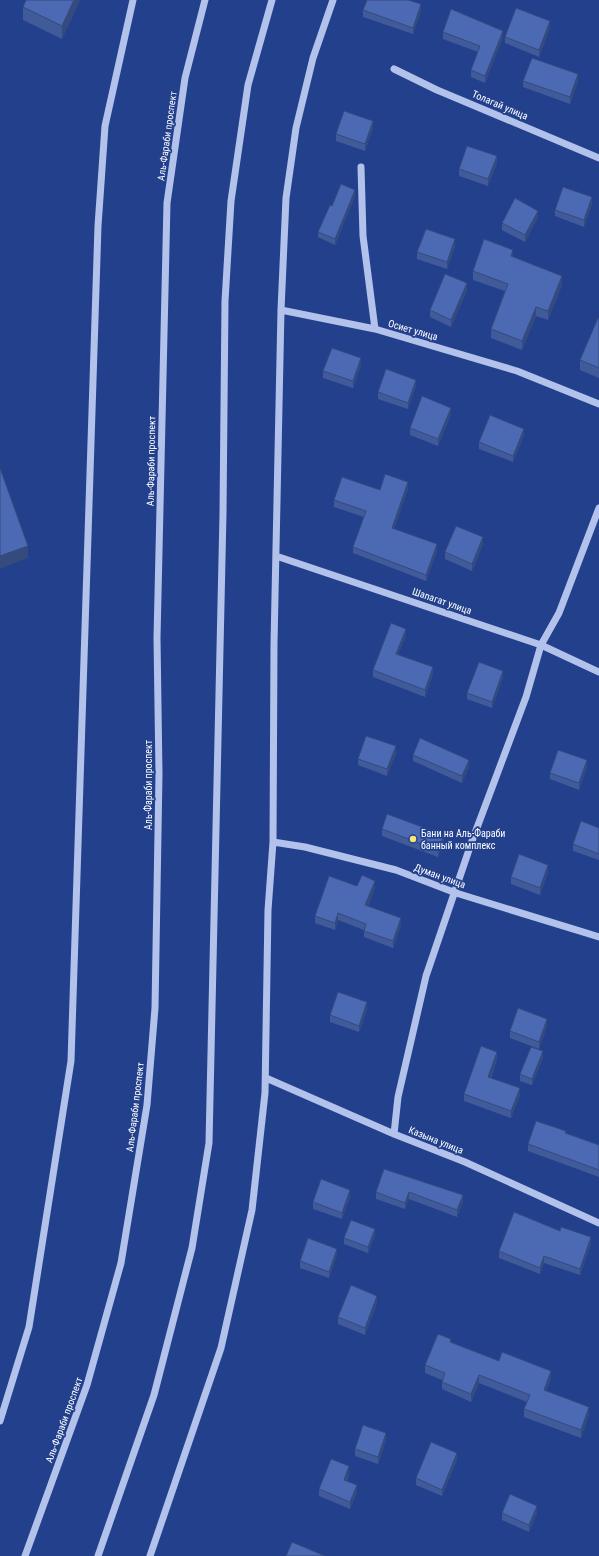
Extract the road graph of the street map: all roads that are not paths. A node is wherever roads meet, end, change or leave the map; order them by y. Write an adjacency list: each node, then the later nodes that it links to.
1 (133, 0): 21 (street)
2 (205, 0): 22 (street, Аль-Фараби проспект)
3 (272, 0): 23 (street)
4 (333, 0): 8 (street)
5 (394, 70): 6 (street, Толагай улица)
6 (599, 158)
7 (361, 167): 9 (street, Осиет улица)
8 (281, 310): 9 (street); 12 (street)
9 (375, 329): 10 (street, Осиет улица)
10 (599, 404)
11 (599, 508): 13 (street)
12 (276, 556): 13 (street, Шапагат улица); 15 (street)
13 (541, 645): 14 (street, Шапагат улица); 16 (street)
14 (599, 672)
15 (273, 842): 16 (street, Думан улица); 18 (street)
16 (456, 892): 17 (street, Думан улица); 19 (street)
17 (599, 937)
18 (266, 1078): 19 (street, Казына улица); 24 (street)
19 (394, 1134): 20 (street, Казына улица)
20 (599, 1223)
21 (0, 1422)
22 (25, 1556)
23 (98, 1556)
24 (150, 1556)

